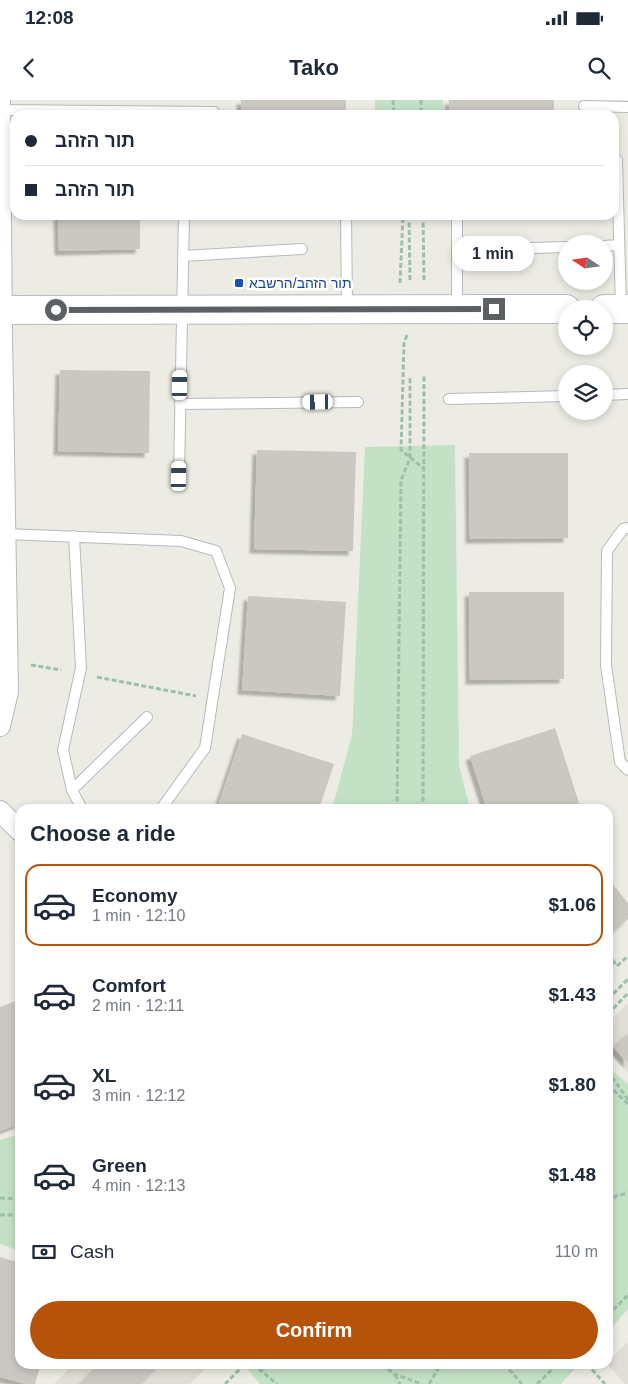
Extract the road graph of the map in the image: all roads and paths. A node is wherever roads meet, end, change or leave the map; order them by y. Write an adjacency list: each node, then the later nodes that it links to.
1 (0, 100): 4 (street)
2 (584, 106): 3 (lane)
3 (628, 107)
4 (0, 110): 21 (street)
5 (184, 220): 16 (lane)
6 (346, 220): 23 (lane)
7 (409, 220): 18 (path)
8 (422, 220): 17 (path)
9 (458, 220): 24 (lane)
10 (618, 220): 12 (lane)
11 (613, 245): 12 (lane)
12 (619, 245): 20 (lane)
13 (558, 247): 15 (lane)
14 (302, 249): 16 (lane)
15 (501, 249)
16 (183, 256): 22 (lane)
17 (424, 282)
18 (410, 283)
19 (558, 309): 24 (street)
20 (617, 309)
21 (1, 310): 22 (street); 38 (street)
22 (182, 310): 23 (street); 33 (lane)
23 (347, 310): 24 (street)
24 (457, 310)
25 (404, 343): 34 (path)
26 (424, 375): 35 (path)
27 (410, 376): 34 (path)
28 (628, 394): 29 (lane)
29 (613, 395)
30 (558, 396): 31 (lane)
31 (449, 399)
32 (358, 402): 33 (lane)
33 (180, 404): 36 (lane)
34 (410, 458): 35 (path); 49 (path)
35 (424, 468): 50 (path)
36 (179, 476)
37 (628, 528): 45 (lane)
38 (6, 534): 39 (lane); 44 (street)
39 (74, 536): 41 (lane); 42 (lane)
40 (44, 668): 41 (path)
41 (80, 674): 42 (path); 46 (lane)
42 (213, 698): 48 (lane)
43 (147, 717): 46 (lane)
44 (0, 726)
45 (628, 770)
46 (72, 790): 47 (lane)
47 (79, 804)
48 (165, 804)
49 (397, 804)
50 (423, 804)
51 (0, 811): 52 (street)
52 (15, 826)
53 (628, 956): 54 (path)
54 (613, 961)
55 (628, 978): 57 (path)
56 (628, 993): 58 (path)
57 (613, 994)
58 (613, 1009)
59 (613, 1079): 61 (path)
60 (613, 1089): 61 (path)
61 (628, 1102)
62 (628, 1193): 65 (path)
63 (0, 1198): 64 (path)
64 (15, 1198)
65 (613, 1199)
66 (0, 1215): 67 (path)
67 (15, 1215)
68 (628, 1295): 69 (path)
69 (613, 1310)
70 (240, 1369): 78 (path)
71 (258, 1369): 79 (path)
72 (388, 1369): 77 (path)
73 (438, 1369): 82 (path)
74 (508, 1369): 83 (path)
75 (553, 1369): 84 (path)
76 (592, 1369): 85 (path)
77 (394, 1374): 80 (path); 81 (path)
78 (225, 1384)
79 (276, 1384)
80 (400, 1384)
81 (422, 1384)
82 (429, 1384)
83 (522, 1384)
84 (537, 1384)
85 (605, 1384)

